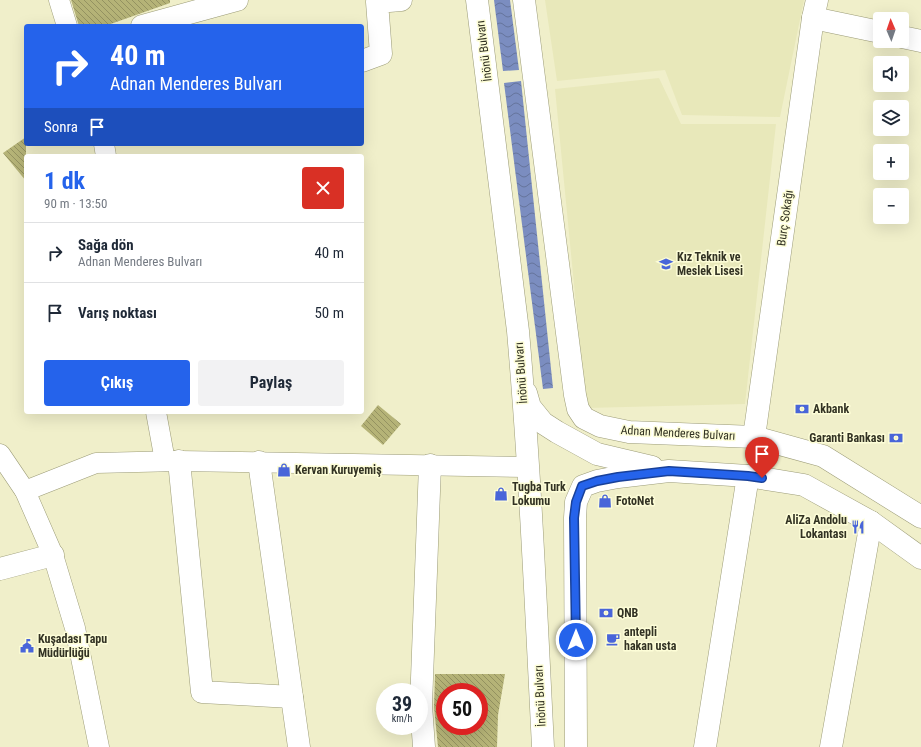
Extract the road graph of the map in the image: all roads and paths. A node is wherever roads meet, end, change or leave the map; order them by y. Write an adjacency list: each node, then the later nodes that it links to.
1 (59, 0): 8 (street)
2 (237, 0): 9 (main road)
3 (401, 0): 6 (main road)
4 (477, 0): 14 (main road, İnönü Bulvarı)
5 (524, 0): 16 (main road, Adnan Menderes Bulvarı)
6 (376, 1): 13 (main road)
7 (815, 9): 10 (main road); 16 (main road, Burç Sokağı)
8 (66, 24)
9 (149, 24)
10 (873, 30)
11 (909, 38): 12 (main road)
12 (921, 41)
13 (364, 60)
14 (522, 378): 21 (main road, İnönü Bulvarı); 22 (main road)
15 (157, 414): 18 (street)
16 (754, 437): 25 (main road, Adnan Menderes Bulvarı)
17 (0, 454): 24 (street)
18 (172, 461): 19 (street); 24 (street); 30 (main road)
19 (259, 462): 20 (street); 30 (main road)
20 (430, 465): 21 (street); 33 (main road)
21 (528, 467): 34 (main road, İnönü Bulvarı)
22 (669, 471): 23 (main road); 35 (main road)
23 (748, 476): 26 (main road); 36 (main road)
24 (26, 491): 27 (street)
25 (921, 517)
26 (871, 522): 28 (main road); 37 (main road)
27 (53, 555): 29 (main road); 31 (street)
28 (921, 558)
29 (0, 569)
30 (292, 697): 32 (main road)
31 (99, 747)
32 (299, 747)
33 (424, 747)
34 (543, 747)
35 (576, 747)
36 (705, 747)
37 (831, 747)

